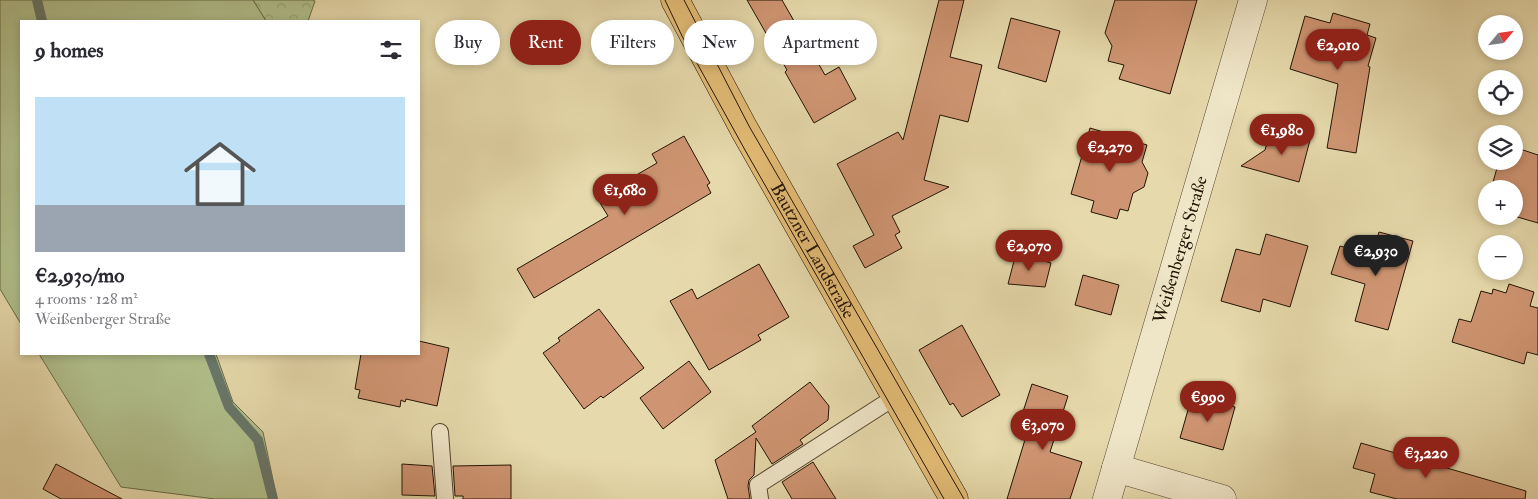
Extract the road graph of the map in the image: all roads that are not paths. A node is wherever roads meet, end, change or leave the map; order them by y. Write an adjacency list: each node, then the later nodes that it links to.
1 (675, 0): 3 (main road, Bautzner Landstraße)
2 (1253, 0): 5 (street, Weißenberger Straße)
3 (895, 397): 7 (lane); 8 (main road, Bautzner Landstraße)
4 (440, 432): 6 (lane)
5 (1116, 468): 9 (street, Weißenberger Straße); 10 (street)
6 (445, 499)
7 (760, 499)
8 (954, 499)
9 (1107, 499)
10 (1222, 499)

